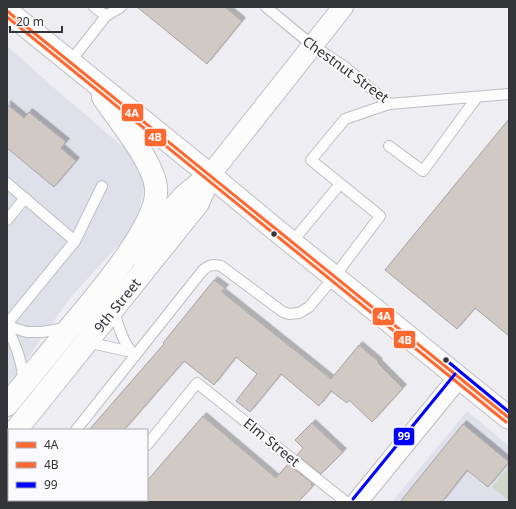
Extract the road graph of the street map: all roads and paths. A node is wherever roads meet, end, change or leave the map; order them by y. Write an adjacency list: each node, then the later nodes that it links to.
1 (94, 7): 6 (lane)
2 (121, 7): 6 (lane)
3 (266, 7): 7 (lane, Chestnut Street)
4 (336, 9): 7 (street, 9th Street)
5 (7, 10): 8 (main road)
6 (106, 16): 8 (lane)
7 (312, 45): 12 (lane, Chestnut Street); 14 (street, 9th Street)
8 (70, 62): 9 (main road)
9 (87, 75): 14 (main road); 23 (main road)
10 (509, 94): 11 (lane, Chestnut Street)
11 (477, 96): 12 (lane, Chestnut Street); 13 (lane)
12 (389, 104): 16 (lane)
13 (389, 146)
14 (210, 175): 21 (main road); 23 (main road, 9th Street); 24 (main road, 9th Street)
15 (7, 183): 18 (lane)
16 (340, 184): 21 (lane); 22 (lane)
17 (102, 186): 20 (lane)
18 (25, 198): 19 (lane); 20 (lane)
19 (7, 220)
20 (75, 241): 25 (lane)
21 (292, 242): 22 (main road)
22 (334, 276): 28 (lane); 29 (main road)
23 (111, 277): 26 (main road, 9th Street)
24 (113, 309): 27 (main road, 9th Street); 28 (lane)
25 (7, 326): 26 (lane); 30 (lane)
26 (70, 327): 30 (main road, 9th Street)
27 (87, 342): 28 (lane); 33 (main road, 9th Street)
28 (133, 354): 34 (lane)
29 (459, 377): 32 (main road); 37 (street)
30 (24, 384): 31 (main road, 9th Street)
31 (7, 405)
32 (509, 418)
33 (17, 429)
34 (77, 429)
35 (148, 444): 36 (lane, Elm Street)
36 (346, 502)
37 (357, 502)

